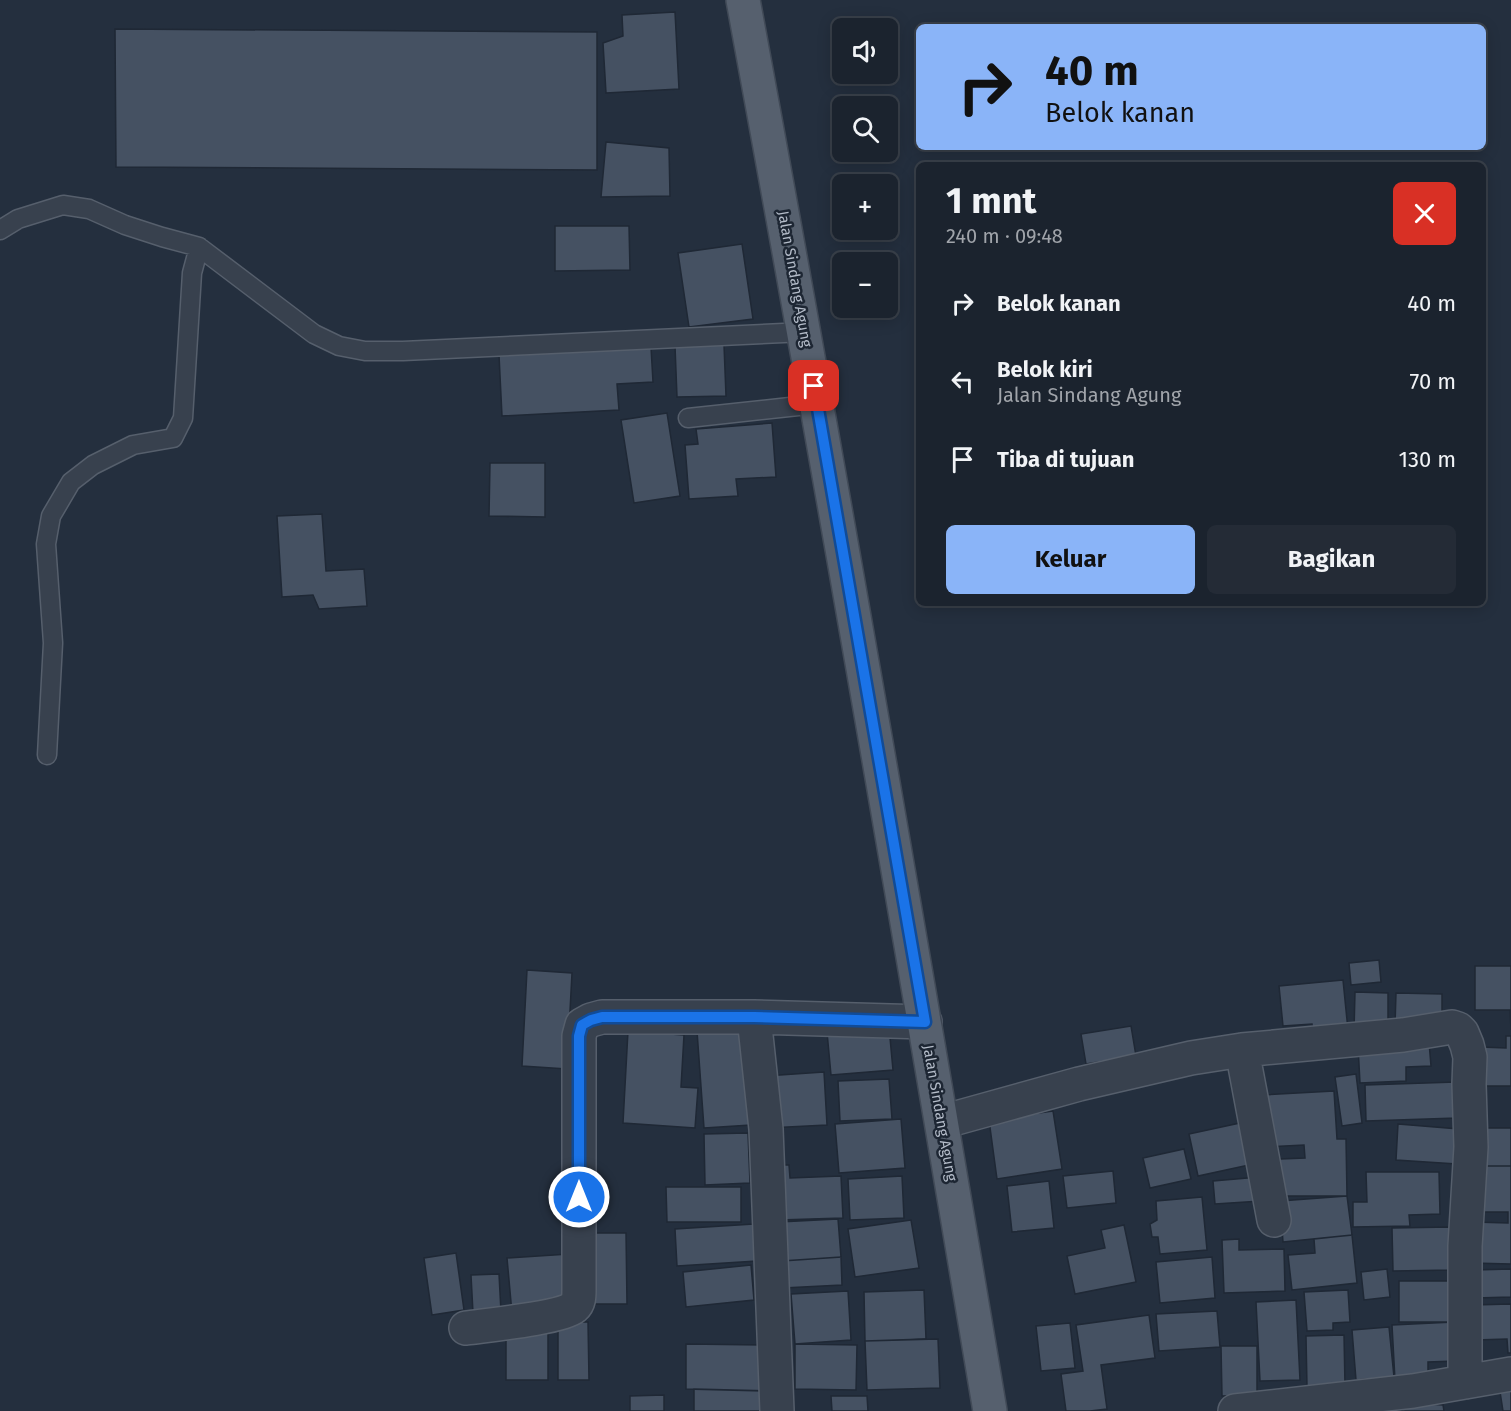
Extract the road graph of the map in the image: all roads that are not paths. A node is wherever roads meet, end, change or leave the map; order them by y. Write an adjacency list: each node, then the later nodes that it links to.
1 (743, 0): 4 (main road, Jalan Sindang Agung)
2 (0, 230): 3 (lane)
3 (199, 247): 4 (lane); 7 (lane)
4 (805, 332): 5 (main road, Jalan Sindang Agung)
5 (817, 404): 6 (lane); 9 (main road, Jalan Sindang Agung)
6 (688, 418)
7 (47, 755)
8 (754, 1017): 9 (street); 13 (street); 16 (street)
9 (925, 1022): 11 (main road, Jalan Sindang Agung)
10 (1242, 1050): 11 (street); 12 (street); 15 (street)
11 (942, 1122): 17 (main road, Jalan Sindang Agung)
12 (1274, 1220)
13 (466, 1328)
14 (1511, 1374): 15 (street)
15 (1465, 1382): 18 (street)
16 (777, 1411)
17 (990, 1411)
18 (1235, 1411)

